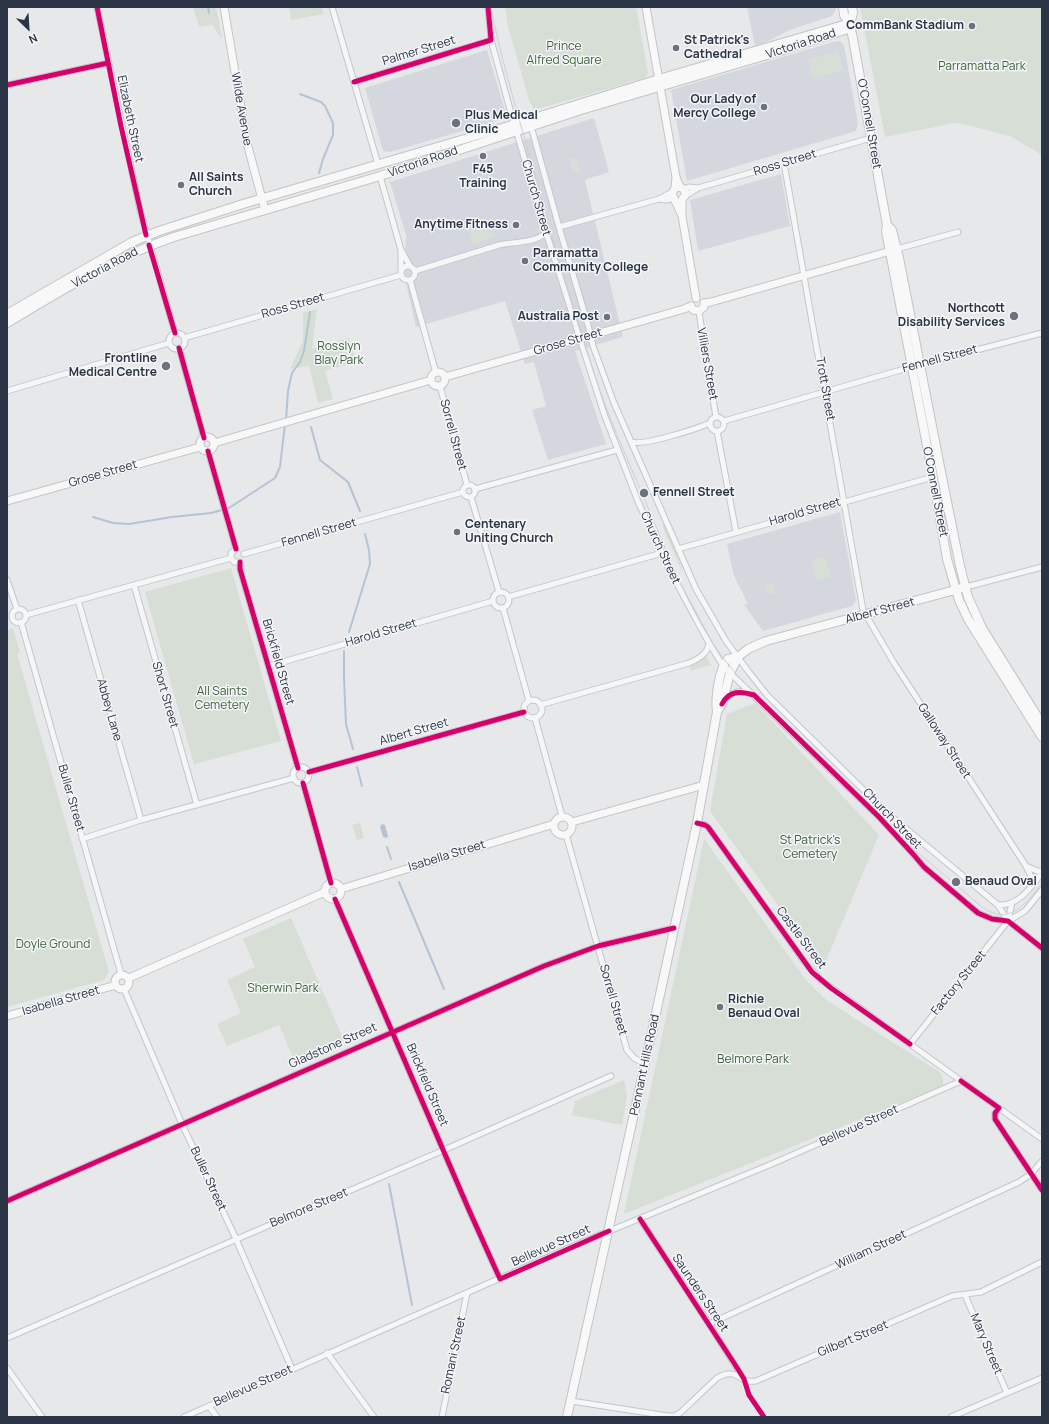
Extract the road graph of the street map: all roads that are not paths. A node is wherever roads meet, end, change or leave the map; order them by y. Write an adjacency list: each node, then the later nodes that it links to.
1 (97, 7): 10 (street, Elizabeth Street)
2 (224, 7): 21 (street, Wilde Avenue)
3 (332, 7): 11 (street)
4 (488, 7): 9 (street, Church Street)
5 (646, 7): 12 (street)
6 (843, 7): 8 (main road, O'Connell Street)
7 (852, 7): 8 (main road, O'Connell Street)
8 (850, 26): 12 (main road, Victoria Road); 16 (main road, O'Connell Street)
9 (491, 40): 11 (street, Palmer Street); 15 (street, Church Street)
10 (108, 63): 13 (street); 26 (street, Elizabeth Street)
11 (354, 82): 18 (street)
12 (660, 83): 14 (main road, Victoria Road); 15 (main road, Victoria Road); 20 (street)
13 (7, 84)
14 (531, 126): 15 (main road, Victoria Road); 23 (street, Church Street)
15 (515, 127): 18 (main road, Victoria Road); 19 (main road, Victoria Road); 24 (street, Church Street)
16 (871, 138): 17 (street, Ross Street); 29 (main road, O'Connell Street)
17 (784, 163): 20 (street, Ross Street); 33 (street, Trott Street)
18 (378, 164): 21 (main road, Victoria Road)
19 (380, 176): 22 (main road, Victoria Road); 28 (street)
20 (678, 193): 23 (street, Ross Street); 35 (street)
21 (262, 198): 22 (street, Wilde Avenue); 26 (main road, Victoria Road)
22 (265, 210): 27 (main road, Victoria Road)
23 (559, 228): 43 (street, Church Street)
24 (546, 232): 31 (street); 45 (street, Church Street)
25 (958, 232): 29 (street)
26 (146, 235): 27 (street, Elizabeth Street); 39 (main road, Victoria Road)
27 (149, 246): 40 (main road, Victoria Road); 41 (street)
28 (401, 250): 30 (street); 32 (street)
29 (893, 250): 33 (street); 48 (main road, O'Connell Street)
30 (410, 266): 31 (street); 32 (street)
31 (415, 271): 34 (street)
32 (401, 272): 34 (street); 44 (street, Ross Street)
33 (804, 275): 36 (street); 54 (street, Trott Street)
34 (410, 280): 49 (street)
35 (696, 298): 36 (street); 37 (street)
36 (704, 302): 38 (street)
37 (691, 306): 38 (street); 43 (street, Grose Street)
38 (699, 311): 55 (street, Villiers Street)
39 (7, 314)
40 (7, 323)
41 (175, 333): 44 (street); 46 (street)
42 (1042, 333): 48 (street, Fennell Street)
43 (590, 336): 45 (street, Grose Street); 60 (street, Church Street)
44 (184, 338): 47 (street)
45 (580, 339): 50 (street, Grose Street); 63 (street, Church Street)
46 (169, 343): 47 (street); 53 (street)
47 (179, 348): 59 (street)
48 (916, 366): 54 (street, Fennell Street); 65 (main road, O'Connell Street); 82 (main road, O'Connell Street)
49 (436, 373): 50 (street); 51 (street)
50 (444, 377): 52 (street)
51 (431, 380): 52 (street); 61 (street)
52 (440, 386): 66 (street, Sorrell Street)
53 (7, 391)
54 (825, 391): 56 (street, Fennell Street); 71 (street, Trott Street)
55 (716, 417): 56 (street); 57 (street)
56 (724, 421): 58 (street)
57 (710, 423): 58 (street); 60 (street)
58 (717, 431): 72 (street)
59 (204, 438): 61 (street); 62 (street)
60 (632, 442): 74 (street, Church Street)
61 (214, 443): 64 (street)
62 (200, 447): 64 (street); 70 (street, Grose Street)
63 (617, 450): 67 (street); 75 (street, Church Street)
64 (208, 451): 73 (street)
65 (933, 477): 71 (street, Harold Street); 83 (main road, O'Connell Street)
66 (467, 485): 67 (street); 68 (street)
67 (475, 489): 69 (street)
68 (463, 492): 69 (street); 76 (street, Fennell Street)
69 (471, 497): 84 (street)
70 (7, 501)
71 (844, 501): 72 (street, Harold Street); 91 (street, Trott Street)
72 (736, 532): 74 (street, Harold Street)
73 (236, 549): 76 (street); 77 (street)
74 (678, 549): 95 (street, Church Street)
75 (662, 553): 85 (street); 94 (street, Church Street)
76 (244, 554): 78 (street)
77 (231, 558): 78 (street); 81 (street)
78 (240, 562): 96 (street, Brickfield Street)
79 (1042, 567): 82 (street, Albert Street)
80 (7, 580): 89 (street)
81 (134, 585): 86 (street); 113 (street, Short Street)
82 (966, 587): 83 (main road, Albert Street); 106 (main road, O'Connell Street)
83 (956, 590): 91 (main road, Albert Street); 107 (main road, O'Connell Street)
84 (499, 592): 85 (street); 87 (street)
85 (508, 597): 88 (street)
86 (78, 600): 90 (street); 115 (street, Abbey Lane)
87 (493, 601): 88 (street); 96 (street, Harold Street)
88 (502, 608): 100 (street)
89 (17, 609): 90 (street); 92 (street)
90 (26, 615): 93 (street)
91 (865, 615): 95 (main road, Albert Street); 121 (street, Galloway Street)
92 (10, 619): 93 (street)
93 (21, 622): 120 (street, Buller Street)
94 (709, 643): 97 (street, Church Street); 102 (street)
95 (738, 657): 97 (main road, Albert Street); 98 (main road, Pennant Hills Road); 130 (street, Church Street)
96 (269, 666): 108 (street, Brickfield Street)
97 (723, 666): 98 (street, Church Street); 104 (main road, Pennant Hills Road)
98 (730, 673): 99 (street, Church Street); 101 (main road, Pennant Hills Road)
99 (754, 696): 101 (street); 131 (street, Church Street)
100 (529, 701): 102 (street); 103 (street)
101 (722, 704): 104 (main road, Pennant Hills Road)
102 (540, 705): 105 (street)
103 (524, 712): 105 (street); 109 (street, Albert Street)
104 (717, 712): 112 (main road, Pennant Hills Road)
105 (535, 718): 114 (street)
106 (1042, 724)
107 (1042, 737)
108 (298, 768): 109 (street); 110 (street)
109 (309, 772): 111 (street)
110 (294, 778): 111 (street); 113 (street)
111 (303, 783): 123 (street)
112 (704, 784): 116 (street); 117 (main road, Pennant Hills Road)
113 (197, 805): 115 (street)
114 (562, 816): 116 (street); 118 (street)
115 (140, 820): 120 (street)
116 (572, 822): 119 (street)
117 (697, 823): 132 (main road, Pennant Hills Road); 141 (street, Castle Street)
118 (554, 824): 119 (street); 125 (street, Isabella Street)
119 (564, 835): 133 (street, Sorrell Street)
120 (82, 838): 135 (street, Buller Street)
121 (1026, 866): 122 (street); 124 (street, Galloway Street)
122 (1042, 872): 124 (street)
123 (331, 883): 125 (street); 127 (street)
124 (1030, 887): 129 (street)
125 (341, 889): 128 (street)
126 (1042, 890): 131 (street, Factory Street)
127 (325, 892): 128 (street); 136 (street)
128 (335, 899): 140 (street, Brickfield Street)
129 (1012, 903): 130 (street); 131 (street, Factory Street)
130 (998, 904): 131 (street, Church Street)
131 (1008, 921): 134 (street, Church Street); 141 (street, Factory Street)
132 (674, 928): 133 (street, Gladstone Street); 142 (main road, Pennant Hills Road)
133 (598, 946): 140 (street, Gladstone Street); 142 (street, Sorrell Street)
134 (1042, 948)
135 (121, 974): 136 (street); 137 (street)
136 (129, 978): 138 (street)
137 (116, 985): 138 (street); 139 (street, Isabella Street)
138 (124, 989): 146 (street, Buller Street)
139 (7, 1016)
140 (393, 1031): 146 (street, Gladstone Street); 148 (street, Brickfield Street)
141 (910, 1044): 144 (street, Castle Street)
142 (645, 1064): 154 (main road, Pennant Hills Road)
143 (611, 1076): 148 (street, Belmore Street)
144 (961, 1081): 145 (street, Castle Street); 153 (street, Bellevue Street)
145 (999, 1108): 147 (street, Castle Street); 150 (street)
146 (182, 1124): 152 (street, Gladstone Street); 155 (street, Buller Street)
147 (1042, 1139)
148 (444, 1150): 155 (street, Belmore Street); 157 (street, Brickfield Street)
149 (1042, 1161): 150 (street, William Street)
150 (1031, 1174): 151 (street); 160 (street, William Street)
151 (1042, 1190)
152 (7, 1201)
153 (640, 1219): 154 (street, Bellevue Street); 160 (street, Saunders Street)
154 (609, 1231): 157 (street, Bellevue Street); 168 (main road, Pennant Hills Road)
155 (236, 1239): 161 (street, Belmore Street); 164 (street, Buller Street)
156 (1042, 1262): 159 (street, Gilbert Street)
157 (500, 1279): 158 (street, Bellevue Street)
158 (467, 1293): 162 (street, Bellevue Street); 175 (street, Romani Street)
159 (965, 1294): 166 (street, Gilbert Street); 167 (street, Mary Street)
160 (709, 1324): 166 (street, Saunders Street)
161 (7, 1338)
162 (327, 1353): 164 (street, Bellevue Street); 174 (street)
163 (7, 1368): 171 (street)
164 (292, 1369): 169 (street, Bellevue Street)
165 (1042, 1378): 167 (street)
166 (744, 1379): 170 (street, Gilbert Street)
167 (1007, 1393): 177 (street)
168 (571, 1401): 170 (street); 176 (main road, Pennant Hills Road)
169 (209, 1406): 172 (street, Bellevue Street); 173 (street)
170 (675, 1416)
171 (42, 1417)
172 (184, 1417)
173 (217, 1417)
174 (374, 1417)
175 (442, 1417)
176 (567, 1417)
177 (951, 1417)

